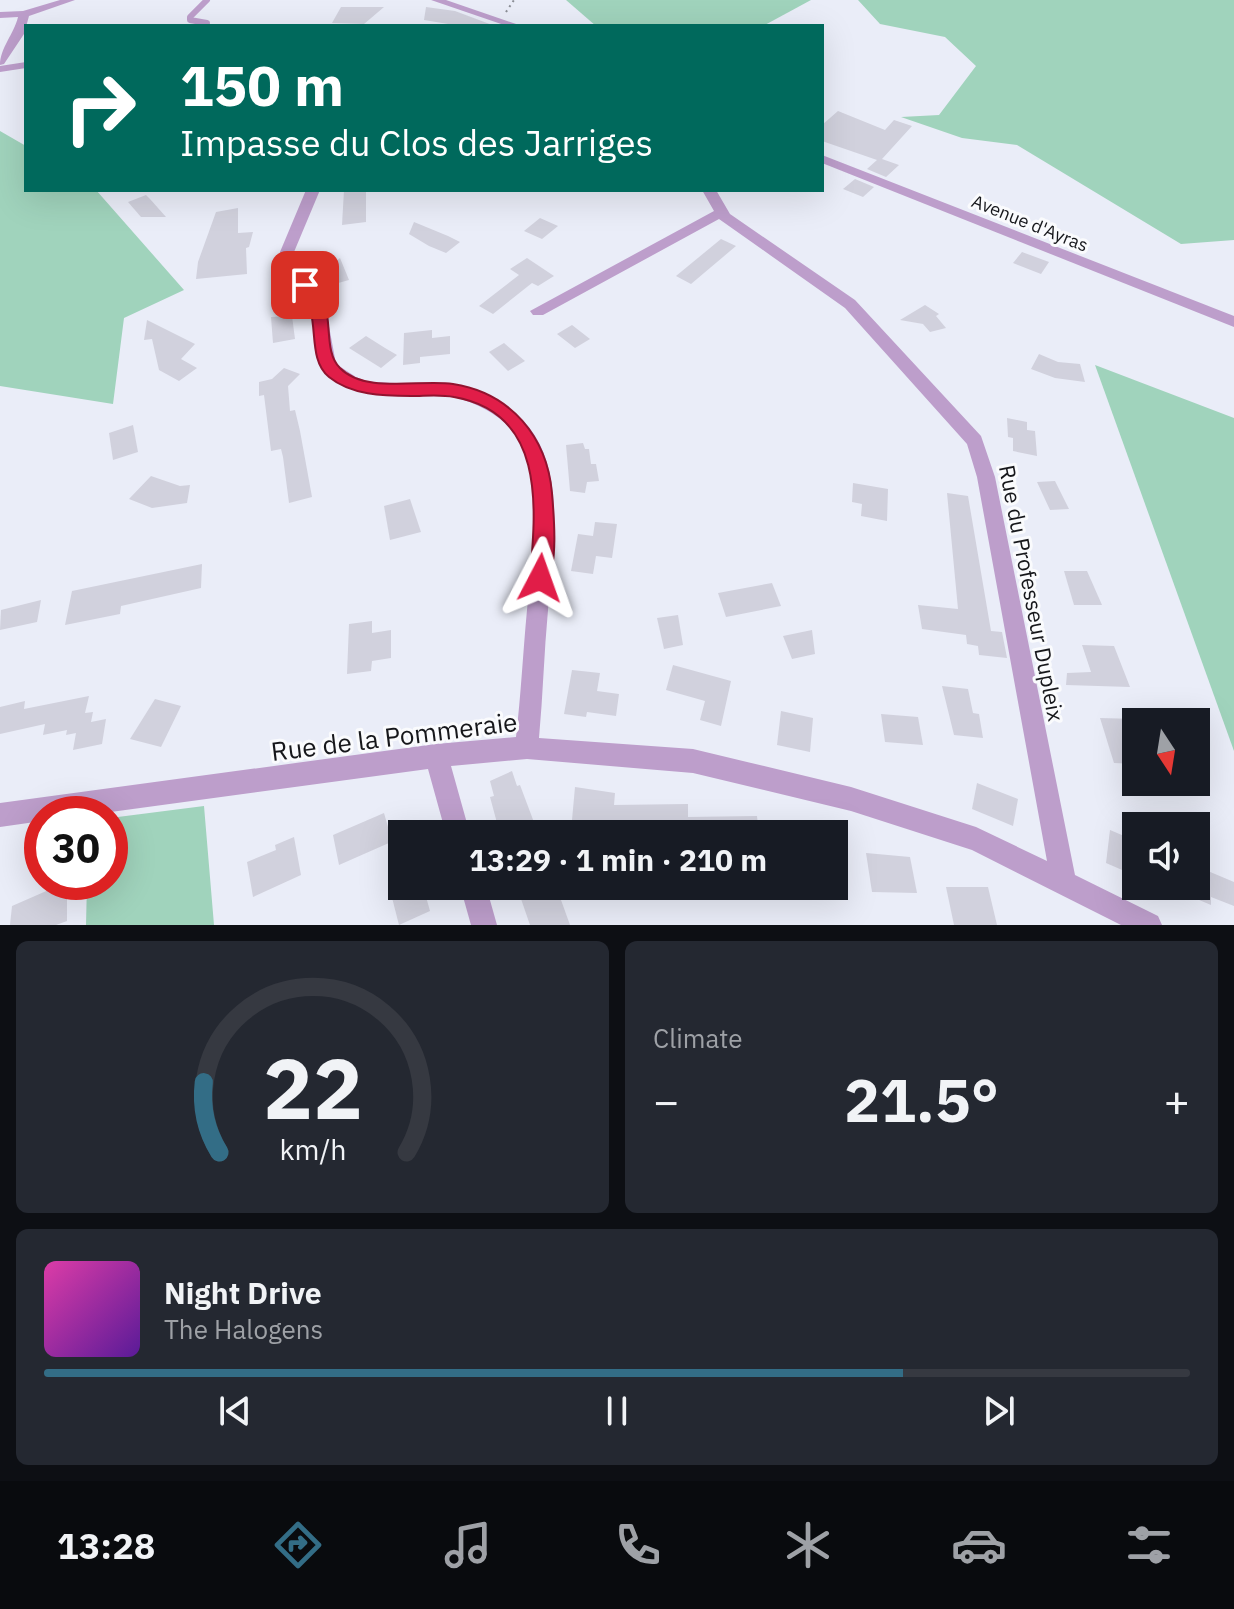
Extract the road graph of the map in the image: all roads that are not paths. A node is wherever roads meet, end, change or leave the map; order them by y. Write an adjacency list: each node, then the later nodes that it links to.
1 (70, 0): 4 (street)
2 (207, 0): 6 (lane)
3 (436, 0): 7 (street)
4 (24, 14): 5 (street); 8 (street)
5 (0, 15)
6 (207, 23)
7 (511, 24)
8 (0, 62)
9 (24, 65): 10 (street)
10 (0, 69)
11 (824, 160): 16 (street, Avenue d'Ayras)
12 (312, 192): 17 (street)
13 (710, 192): 14 (street, Rue du Professeur Dupleix)
14 (722, 212): 15 (street); 21 (street, Rue du Professeur Dupleix)
15 (538, 311)
16 (1230, 321)
17 (527, 748): 18 (street, Rue de la Pommeraie); 21 (street, Rue de la Pommeraie)
18 (436, 756): 19 (street, Rue de la Pommeraie); 20 (street)
19 (0, 815)
20 (454, 820)
21 (1064, 883): 24 (street, Rue de la Pommeraie)
22 (477, 900): 23 (street)
23 (484, 925)
24 (1149, 925)

